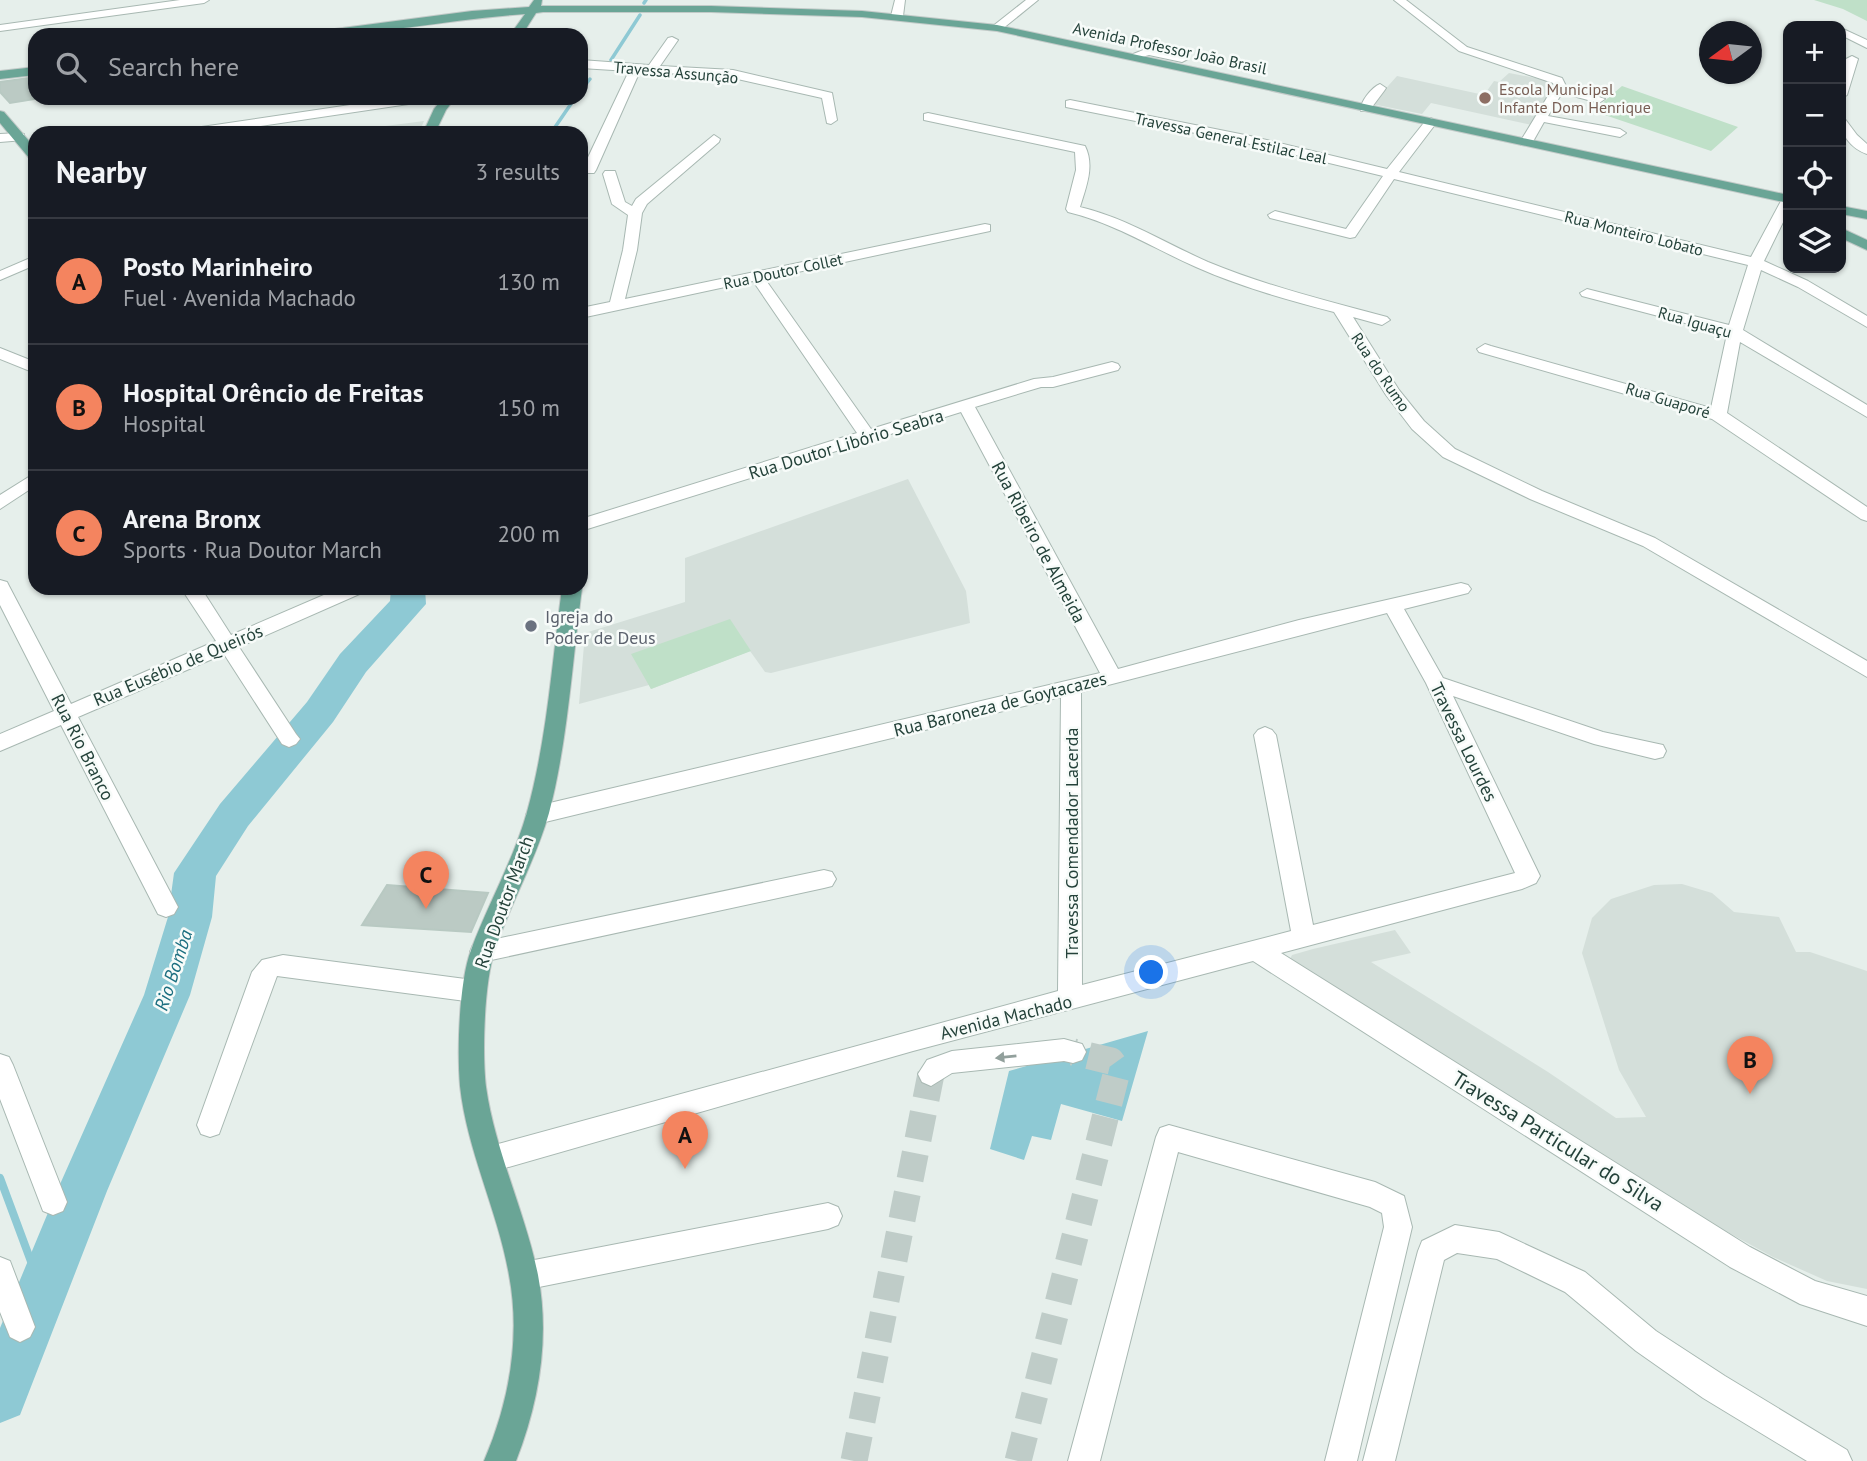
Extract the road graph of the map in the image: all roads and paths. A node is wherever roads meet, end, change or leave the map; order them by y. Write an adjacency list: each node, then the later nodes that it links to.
1 (204, 0): 7 (street)
2 (900, 0): 6 (street)
3 (1033, 0): 10 (street)
4 (1399, 0): 24 (street)
5 (536, 4): 6 (main road, Avenida Professor João Brasil); 8 (main road, Avenida Professor João Brasil); 9 (main road)
6 (897, 16): 10 (main road, Avenida Professor João Brasil)
7 (0, 28)
8 (363, 28)
9 (521, 28)
10 (997, 28): 14 (main road, Avenida Professor João Brasil)
11 (1846, 34): 13 (street)
12 (672, 40): 19 (street)
13 (1867, 45)
14 (1132, 57): 15 (street); 29 (main road, Avenida Professor João Brasil)
15 (1182, 59)
16 (1852, 59): 22 (street)
17 (588, 65): 18 (street, Travessa Assunção)
18 (636, 68): 19 (street, Travessa Assunção); 45 (street)
19 (652, 68): 32 (street, Travessa Assunção)
20 (28, 72): 21 (main road)
21 (0, 75)
22 (1844, 84)
23 (1380, 88): 29 (street)
24 (1559, 88): 25 (street); 31 (street)
25 (1599, 99)
26 (1070, 104): 47 (street, Travessa General Estilac Leal)
27 (375, 105): 35 (street)
28 (443, 105): 36 (main road)
29 (1364, 108): 34 (main road, Avenida Professor João Brasil)
30 (928, 117): 63 (street)
31 (1541, 118): 38 (street); 42 (street)
32 (831, 120)
33 (2, 121): 39 (main road)
34 (1431, 122): 42 (main road, Avenida Professor João Brasil); 47 (street)
35 (235, 126)
36 (432, 126)
37 (1846, 129): 44 (street)
38 (1620, 133)
39 (19, 137): 40 (street); 43 (main road)
40 (0, 138)
41 (714, 139): 51 (street)
42 (1526, 142): 48 (main road, Avenida Professor João Brasil)
43 (28, 148)
44 (1867, 150)
45 (589, 170)
46 (610, 174): 51 (street)
47 (1390, 175): 52 (street); 58 (street, Rua Monteiro Lobato)
48 (1783, 201)
49 (1783, 209): 58 (street)
50 (1846, 212): 53 (main road)
51 (635, 213): 62 (street)
52 (1275, 215)
53 (1867, 215)
54 (985, 228): 60 (street, Rua Doutor Collet)
55 (1846, 235): 56 (main road)
56 (1867, 246)
57 (28, 263): 59 (street)
58 (1757, 263): 66 (street, Rua Monteiro Lobato); 67 (street)
59 (0, 276)
60 (757, 277): 62 (street, Rua Doutor Collet); 75 (street)
61 (1587, 293): 67 (street, Rua Iguaçu)
62 (616, 307): 64 (street, Rua Doutor Collet)
63 (1340, 309): 65 (street); 89 (street, Rua do Rumo)
64 (588, 312)
65 (1382, 320)
66 (1867, 321)
67 (1733, 331): 73 (street, Rua Iguaçu); 74 (street)
68 (1485, 349): 74 (street, Rua Guaporé)
69 (0, 354): 70 (street)
70 (28, 365)
71 (1112, 367): 72 (street, Rua Doutor Libório Seabra)
72 (967, 407): 75 (street, Rua Doutor Libório Seabra); 90 (street, Rua Ribeiro de Almeida)
73 (1867, 412)
74 (1718, 415): 76 (street, Rua Guaporé)
75 (868, 437): 81 (street, Rua Doutor Libório Seabra)
76 (1755, 439): 78 (street); 80 (street, Rua Guaporé)
77 (28, 483): 79 (street)
78 (1867, 497)
79 (0, 503)
80 (1867, 515)
81 (588, 523)
82 (0, 586): 93 (street, Rua Rio Branco)
83 (1461, 589): 87 (street, Rua Baroneza de Goytacazes)
84 (196, 595): 88 (street)
85 (341, 595): 88 (street, Rua Eusébio de Queirós)
86 (571, 595): 98 (main road, Rua Doutor March)
87 (1392, 605): 90 (street, Rua Baroneza de Goytacazes); 91 (street, Travessa Lourdes)
88 (227, 644): 93 (street, Rua Eusébio de Queirós); 95 (street)
89 (1867, 670)
90 (1112, 677): 92 (street, Rua Baroneza de Goytacazes)
91 (1436, 682): 97 (street); 100 (street, Travessa Lourdes)
92 (1071, 687): 98 (street, Rua Baroneza de Goytacazes); 106 (street, Travessa Comendador Lacerda)
93 (66, 714): 96 (street, Rua Eusébio de Queirós); 101 (street, Rua Rio Branco)
94 (1265, 735): 102 (street)
95 (289, 738)
96 (0, 743)
97 (1655, 751)
98 (537, 815): 104 (main road, Rua Doutor March)
99 (824, 879): 104 (street)
100 (1522, 880): 102 (street, Avenida Machado)
101 (166, 907)
102 (1304, 938): 103 (street, Avenida Machado)
103 (1258, 951): 106 (street, Avenida Machado); 116 (street, Travessa Particular do Silva)
104 (482, 952): 105 (main road, Rua Doutor March)
105 (474, 991): 110 (street); 111 (main road, Rua Doutor March)
106 (1070, 1000): 111 (street, Avenida Machado)
107 (1073, 1052): 109 (street, one-way to 109)
108 (0, 1065): 112 (street)
109 (932, 1074)
110 (210, 1125)
111 (491, 1159): 115 (main road, Rua Doutor March)
112 (53, 1202)
113 (828, 1216): 115 (street)
114 (0, 1271): 117 (street)
115 (524, 1276): 118 (main road, Rua Doutor March)
116 (1867, 1311)
117 (20, 1327)
118 (500, 1461)
119 (1084, 1461): 120 (street)
120 (1341, 1461)
121 (1379, 1461): 122 (street)
122 (1836, 1461)

